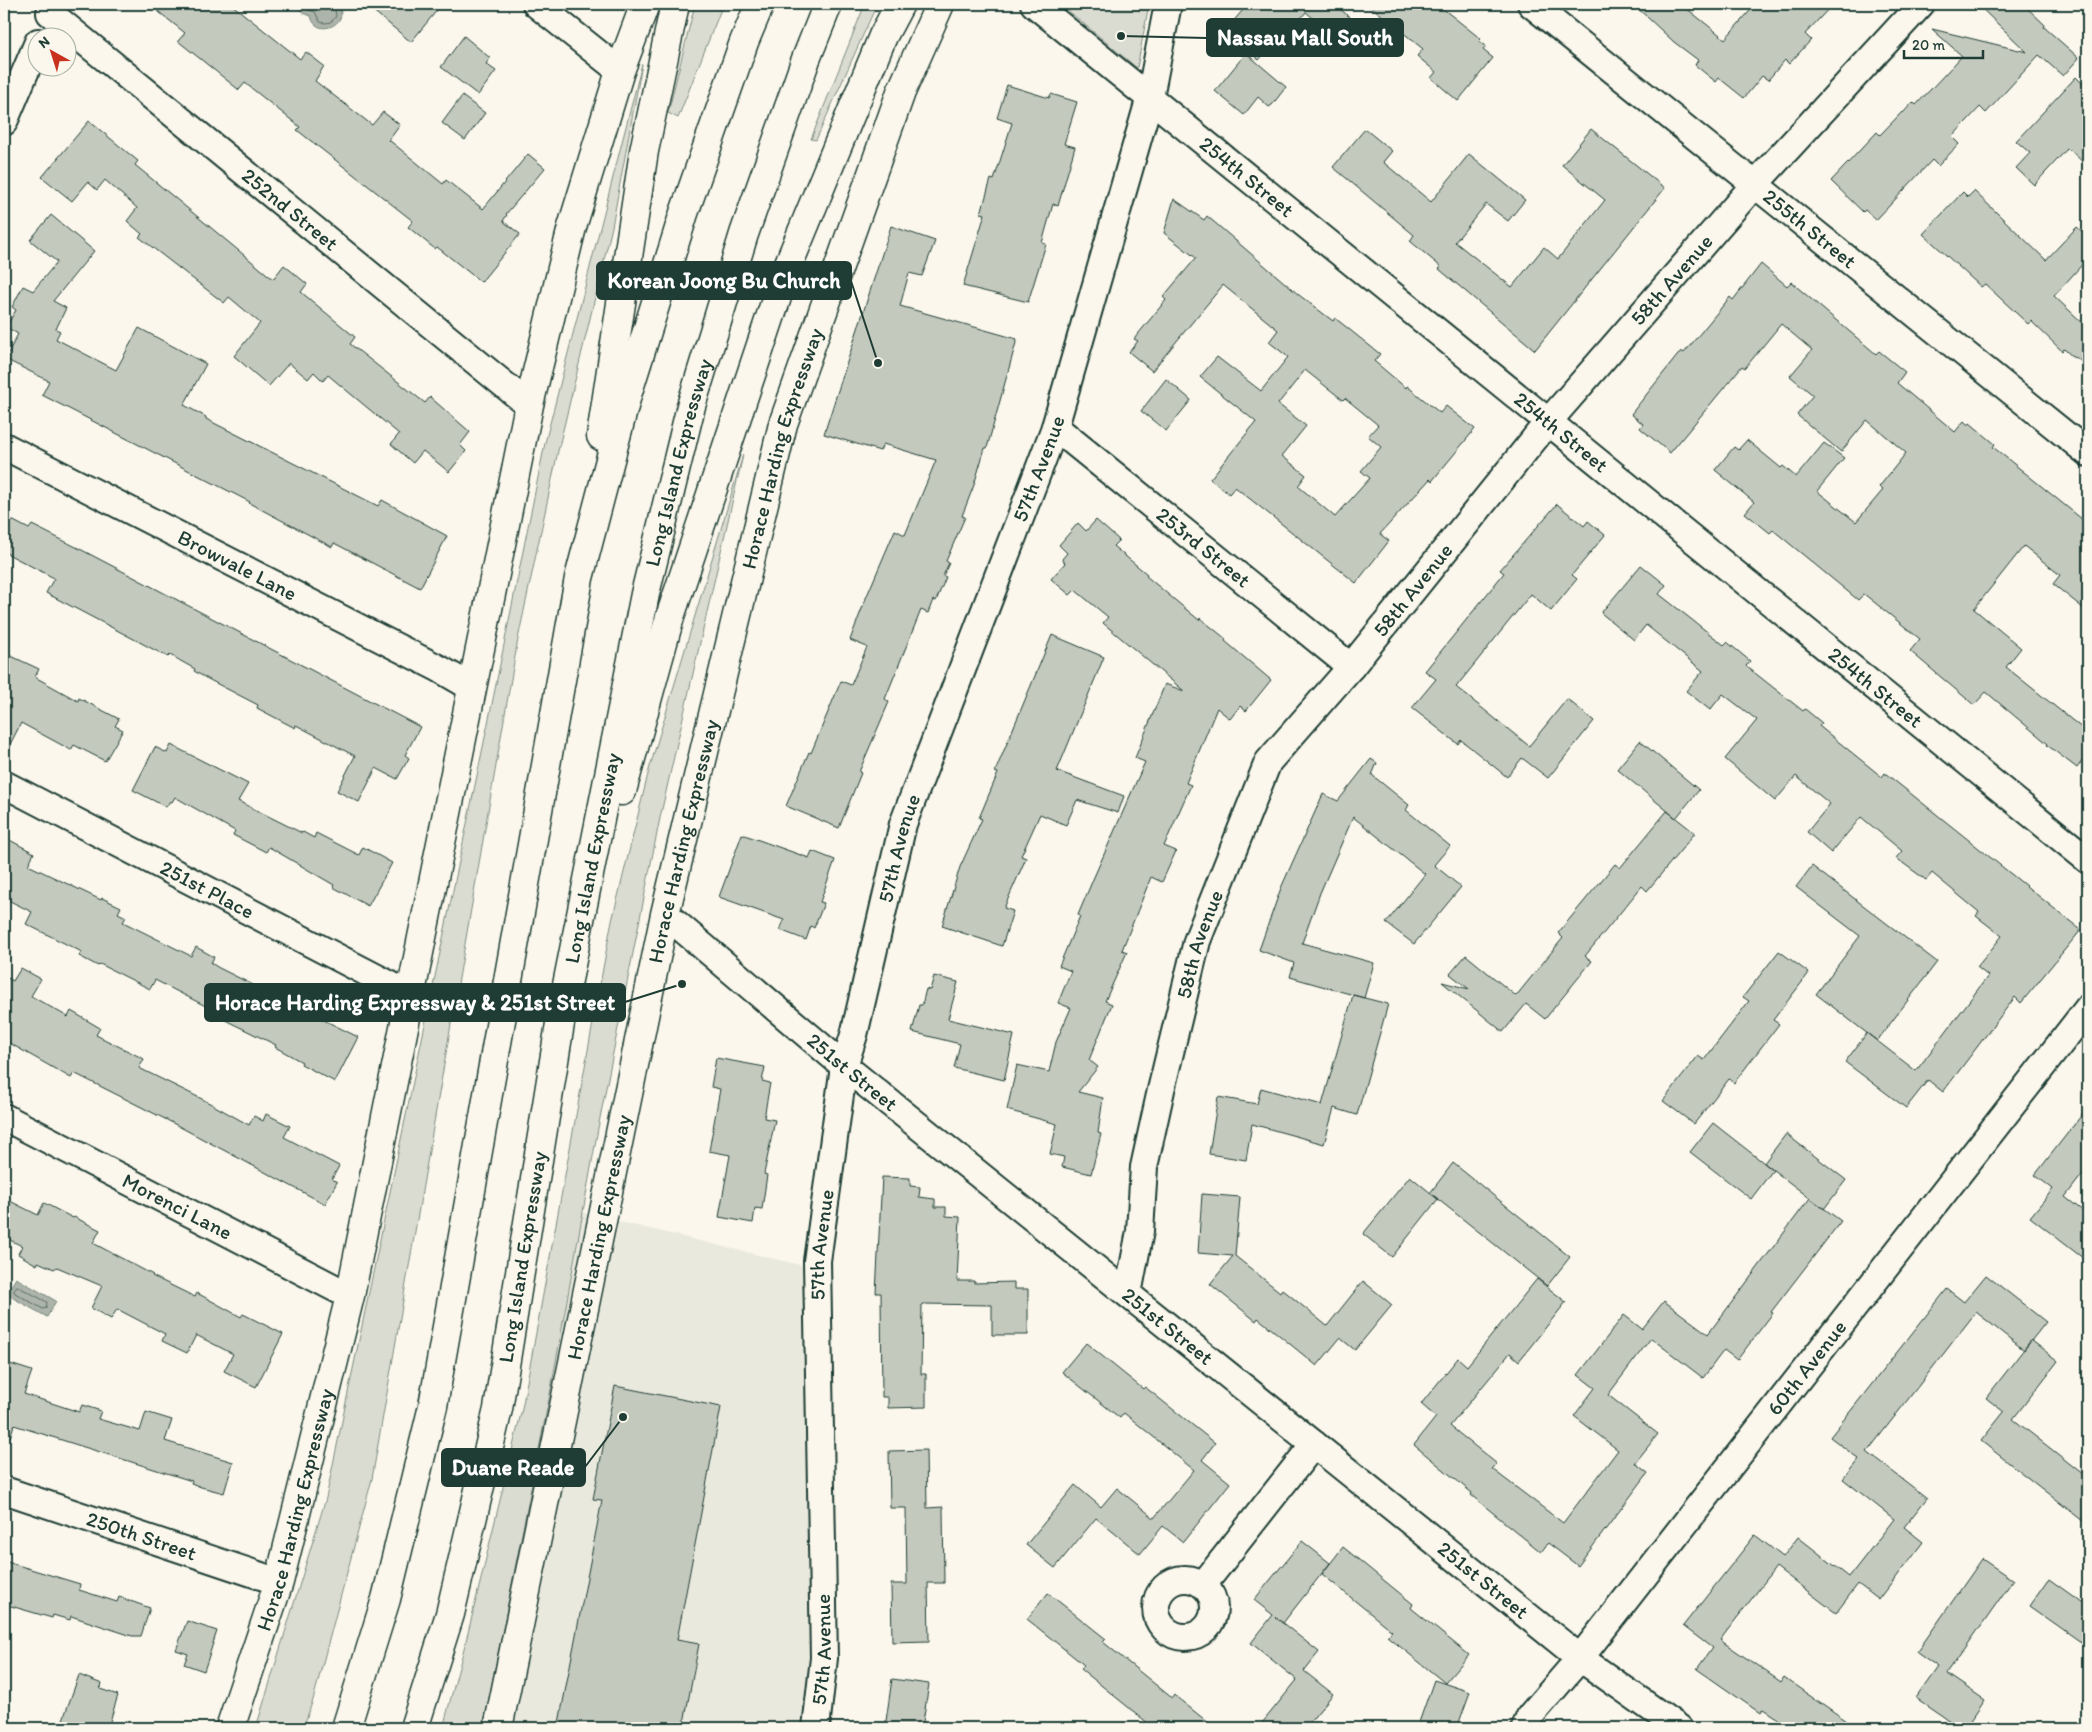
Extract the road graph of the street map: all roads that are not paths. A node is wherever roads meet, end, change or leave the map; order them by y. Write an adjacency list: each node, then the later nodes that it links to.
1 (536, 4): 15 (street)
2 (645, 4): 15 (main road, Horace Harding Expressway)
3 (675, 4): 24 (main road)
4 (760, 4): 24 (main road)
5 (828, 4): 31 (main road, Long Island Expressway)
6 (900, 4): 31 (main road)
7 (940, 4): 29 (main road, Horace Harding Expressway)
8 (1034, 4): 16 (street, 254th Street)
9 (1168, 4): 16 (street, 57th Avenue)
10 (1531, 4): 18 (street, 255th Street)
11 (1921, 4): 18 (street, 58th Avenue)
12 (52, 9): 13 (street); 19 (street, 252nd Street)
13 (44, 28)
14 (28, 66): 17 (street)
15 (620, 72): 19 (main road, Horace Harding Expressway)
16 (1150, 97): 20 (street, 254th Street); 21 (street, 57th Avenue)
17 (4, 122)
18 (1755, 184): 20 (street, 58th Avenue); 23 (street, 255th Street)
19 (529, 405): 26 (main road, Horace Harding Expressway)
20 (1548, 422): 25 (street, 58th Avenue); 28 (street, 254th Street)
21 (1055, 427): 25 (street, 253rd Street); 33 (street, 57th Avenue)
22 (4, 446): 26 (street, Browvale Lane)
23 (2088, 453)
24 (579, 578): 43 (main road)
25 (1351, 667): 35 (street, 58th Avenue)
26 (471, 688): 30 (main road, Horace Harding Expressway)
27 (4, 784): 30 (street, 251st Place)
28 (2088, 860)
29 (665, 914): 33 (street, 251st Street); 45 (main road, Horace Harding Expressway)
30 (410, 995): 36 (main road, Horace Harding Expressway)
31 (563, 1005): 44 (main road, Long Island Expressway)
32 (2088, 1008): 41 (street, 60th Avenue)
33 (844, 1066): 35 (street, 251st Street); 46 (street, 57th Avenue)
34 (4, 1117): 36 (street, Morenci Lane)
35 (1128, 1294): 37 (street, 251st Street)
36 (350, 1296): 39 (main road, Horace Harding Expressway)
37 (1314, 1444): 40 (street); 41 (street, 251st Street)
38 (4, 1490): 39 (street, 250th Street)
39 (280, 1582): 42 (main road, Horace Harding Expressway)
40 (1203, 1585)
41 (1580, 1658): 47 (street, 60th Avenue); 48 (street, 251st Street)
42 (230, 1728)
43 (346, 1728)
44 (414, 1728)
45 (498, 1728)
46 (816, 1728)
47 (1525, 1728)
48 (1679, 1728)

